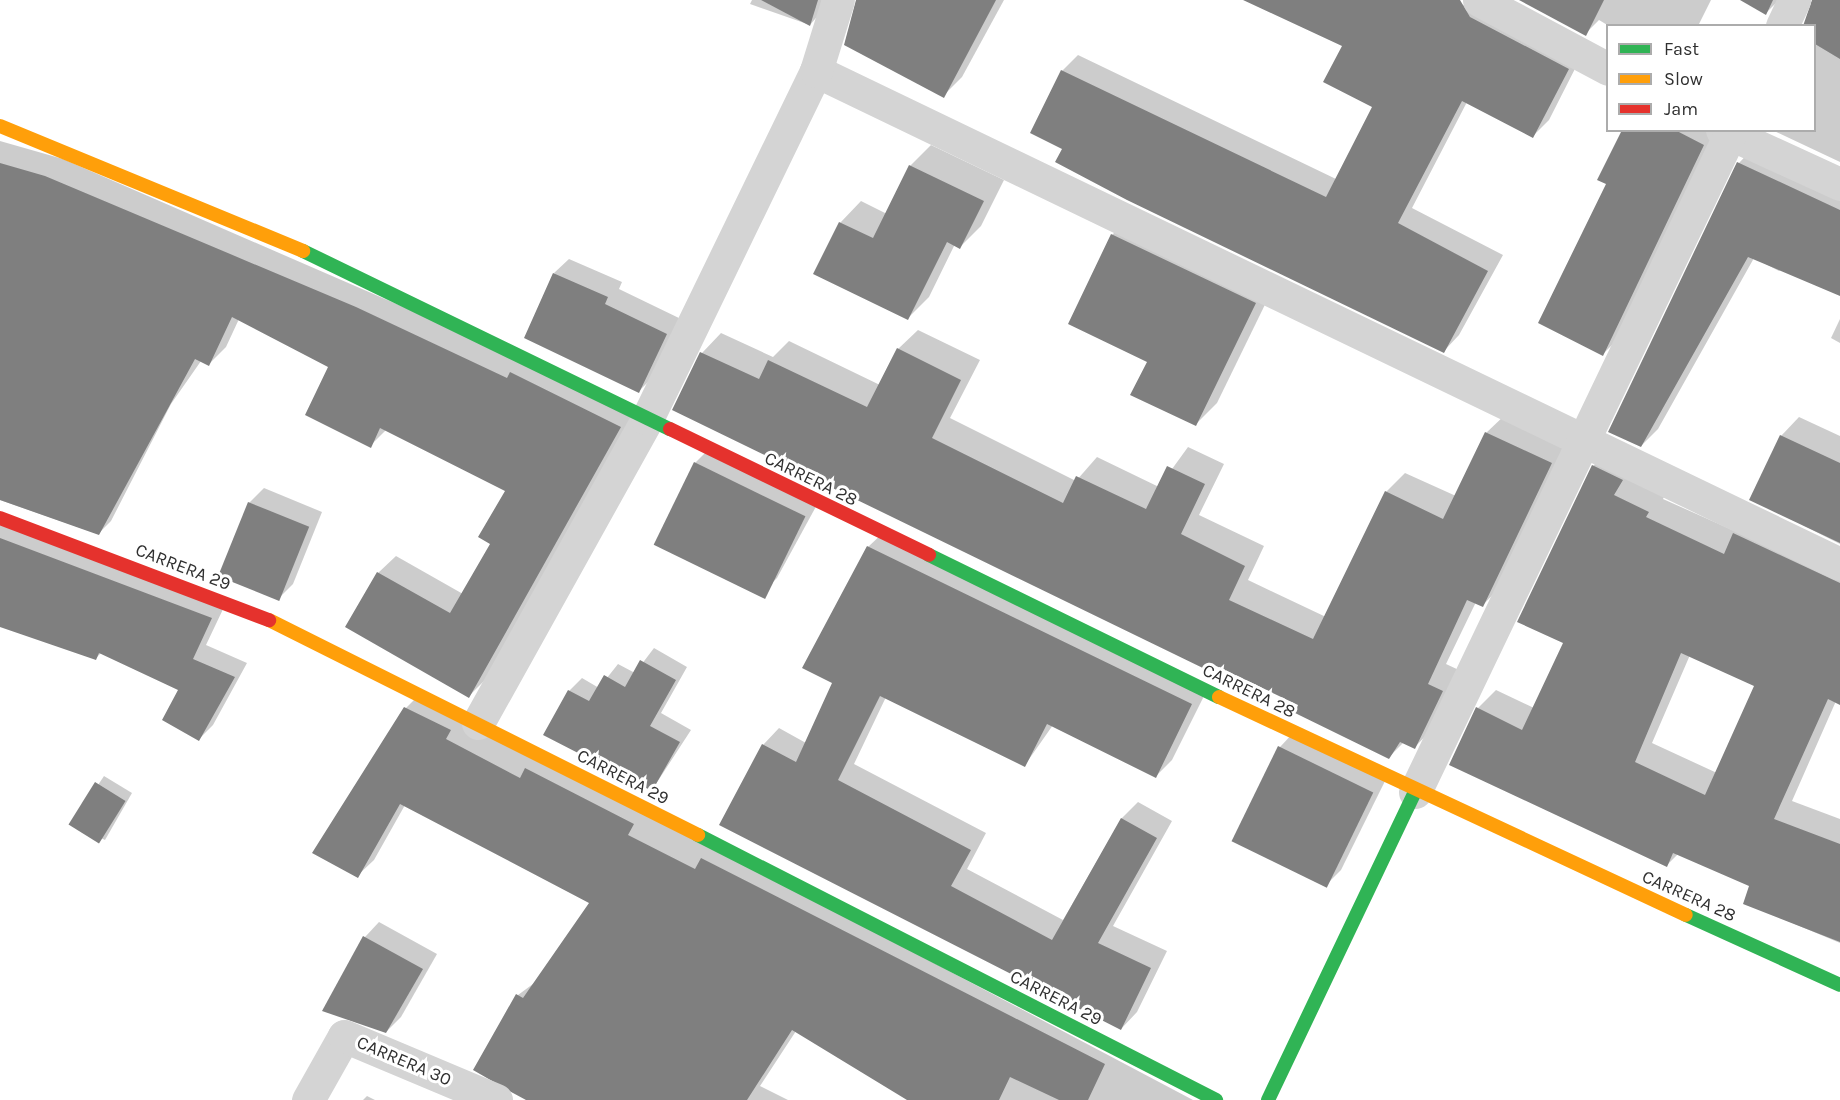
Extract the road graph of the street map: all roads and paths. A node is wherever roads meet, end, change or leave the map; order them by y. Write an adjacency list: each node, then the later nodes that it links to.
1 (838, 0): 6 (street)
2 (1479, 0): 5 (street)
3 (1794, 0): 4 (street)
4 (1783, 24)
5 (1606, 68)
6 (816, 71): 10 (street); 11 (street)
7 (0, 126): 10 (main road, CARRERA 28)
8 (1728, 132): 9 (street); 11 (street)
9 (1840, 184)
10 (647, 419): 14 (street); 15 (main road, CARRERA 28)
11 (1583, 441): 13 (street); 15 (street)
12 (0, 518): 14 (main road, CARRERA 29)
13 (1840, 564)
14 (478, 723): 19 (main road, CARRERA 29)
15 (1415, 792): 16 (main road, CARRERA 28); 20 (main road)
16 (1840, 985)
17 (308, 1100): 18 (street, CARRERA 30)
18 (496, 1100)
19 (1216, 1100)
20 (1268, 1100)

